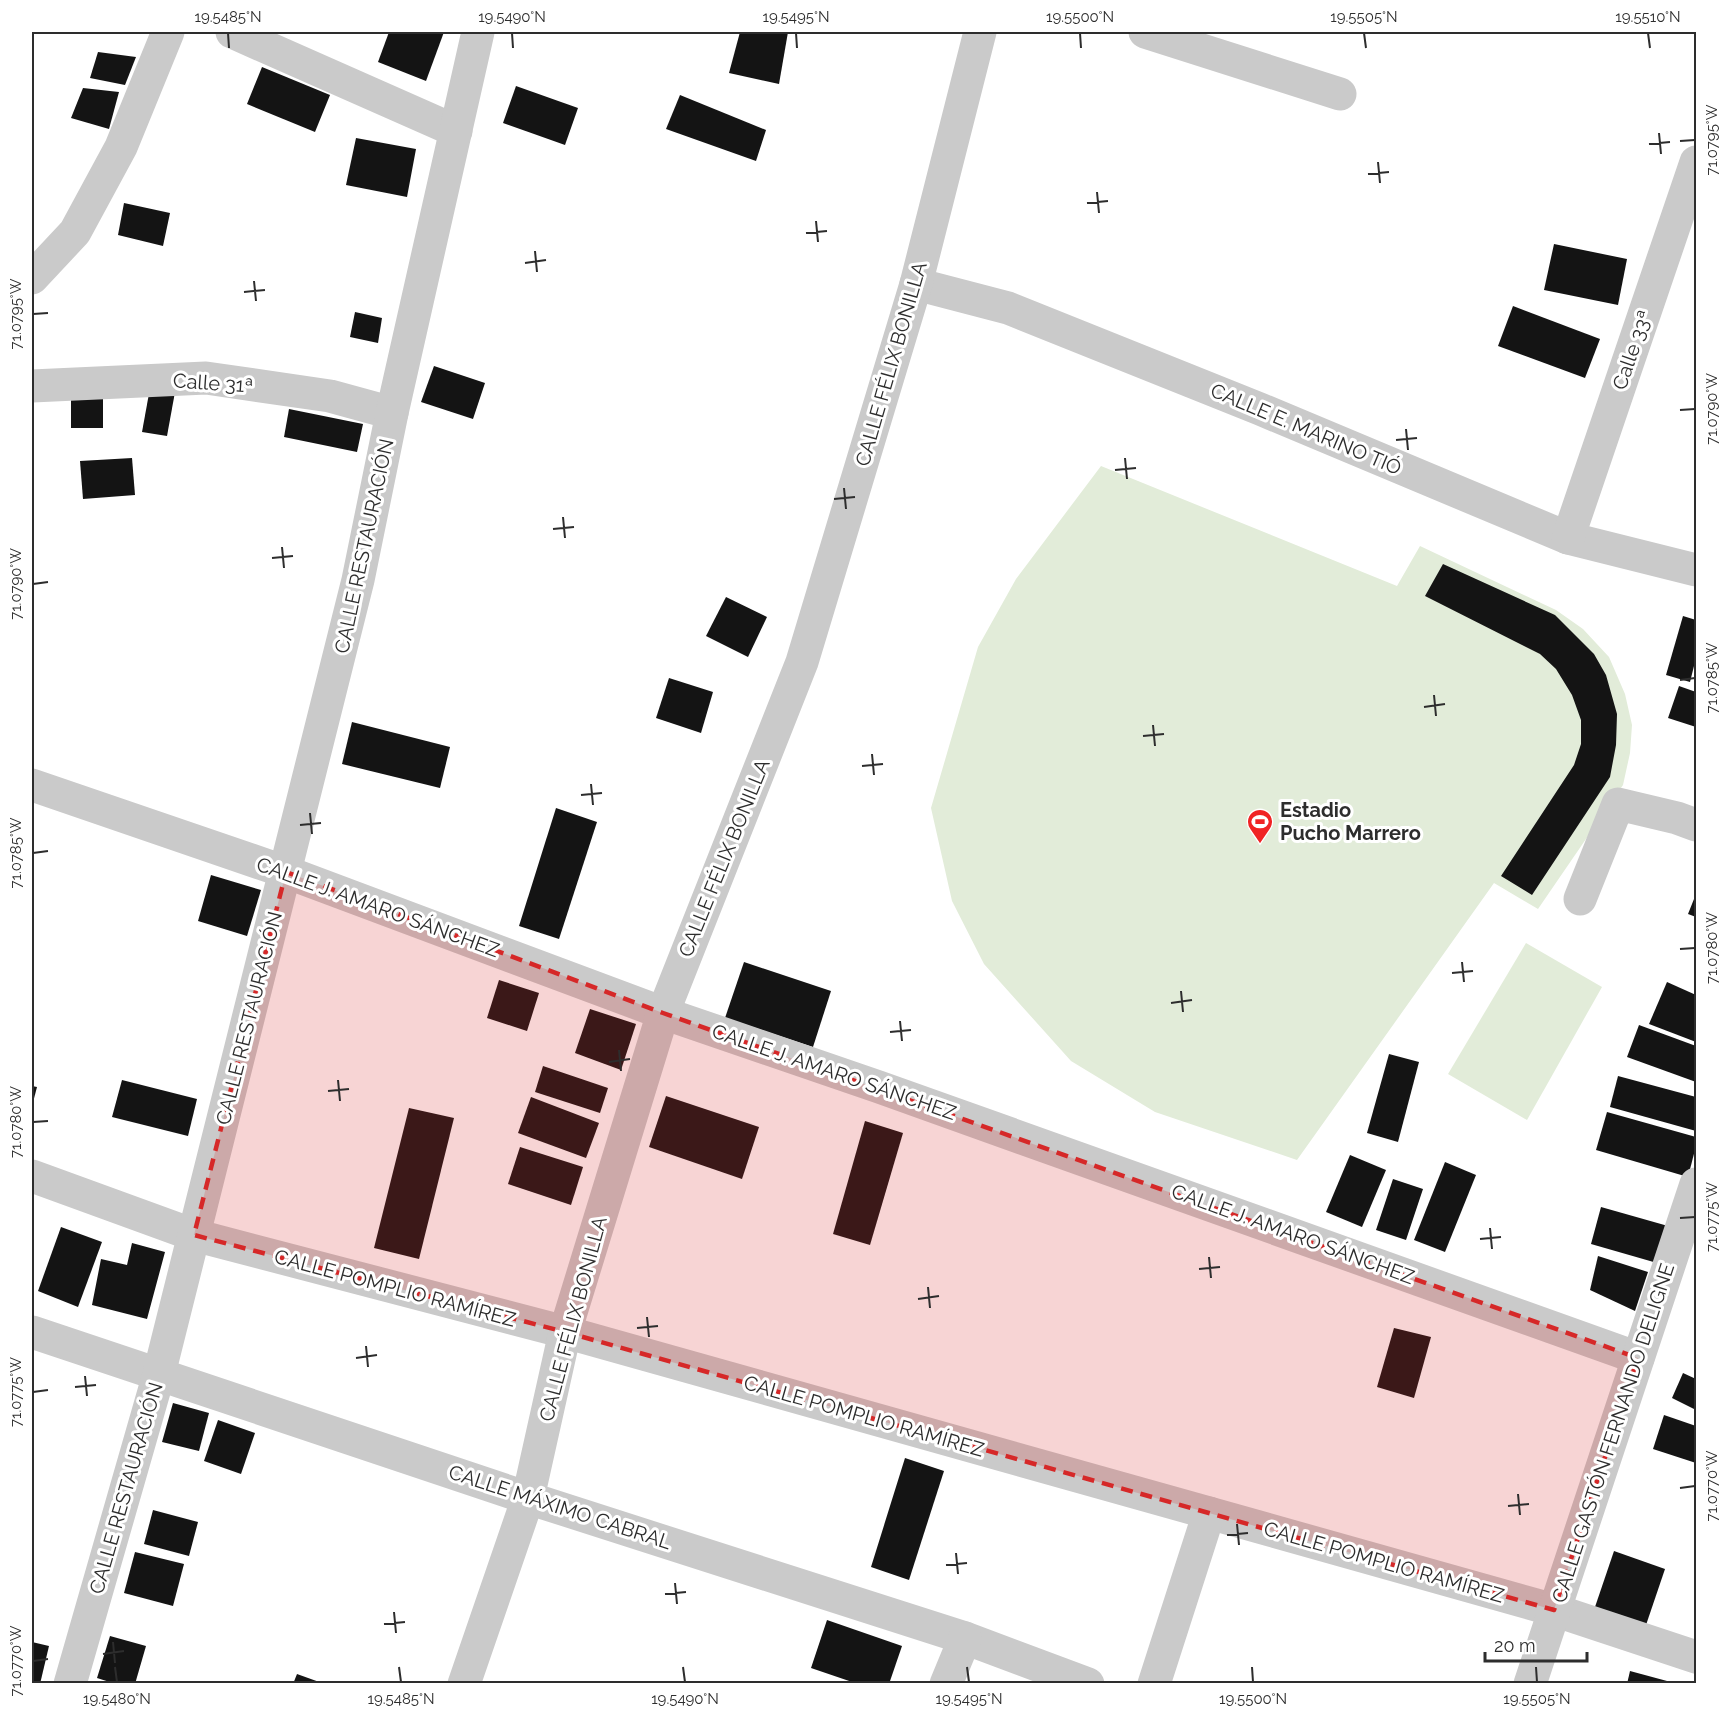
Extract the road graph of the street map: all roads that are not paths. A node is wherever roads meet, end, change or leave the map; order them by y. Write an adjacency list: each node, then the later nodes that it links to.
1 (168, 32): 9 (street)
2 (232, 32): 7 (street)
3 (478, 32): 7 (street, CALLE RESTAURACIÓN)
4 (976, 32): 10 (street, CALLE FÉLIX BONILLA)
5 (1145, 32): 6 (street)
6 (1340, 94)
7 (456, 131): 12 (street, CALLE RESTAURACIÓN)
8 (1696, 162): 13 (street, Calle 33ª)
9 (32, 278)
10 (916, 284): 13 (street, CALLE E. MARINO TIÓ); 19 (street, CALLE FÉLIX BONILLA)
11 (32, 386): 12 (street, Calle 31ª)
12 (393, 413): 17 (street, CALLE RESTAURACIÓN)
13 (1568, 538): 14 (street, CALLE E. MARINO TIÓ)
14 (1696, 570)
15 (32, 785): 17 (street, CALLE J. AMARO SÁNCHEZ)
16 (1696, 825): 18 (street)
17 (286, 872): 19 (street, CALLE J. AMARO SÁNCHEZ); 22 (street, CALLE RESTAURACIÓN)
18 (1580, 899)
19 (663, 1013): 24 (street, CALLE FÉLIX BONILLA); 25 (street, CALLE J. AMARO SÁNCHEZ)
20 (32, 1176): 22 (street, CALLE POMPLIO RAMÍREZ)
21 (1696, 1184): 25 (street, CALLE GASTÓN FERNANDO DELIGNE)
22 (194, 1235): 24 (street, CALLE POMPLIO RAMÍREZ); 26 (street, CALLE RESTAURACIÓN)
23 (32, 1332): 26 (street, CALLE MÁXIMO CABRAL)
24 (565, 1332): 27 (street, CALLE FÉLIX BONILLA); 28 (street, CALLE POMPLIO RAMÍREZ)
25 (1638, 1358): 29 (street, CALLE GASTÓN FERNANDO DELIGNE)
26 (159, 1374): 27 (street, CALLE MÁXIMO CABRAL); 32 (street, CALLE RESTAURACIÓN)
27 (528, 1498): 30 (street, CALLE MÁXIMO CABRAL); 33 (street, CALLE FÉLIX BONILLA)
28 (1209, 1513): 29 (street, CALLE POMPLIO RAMÍREZ); 36 (street)
29 (1554, 1610): 31 (street, CALLE POMPLIO RAMÍREZ); 37 (street, CALLE GASTÓN FERNANDO DELIGNE)
30 (965, 1638): 34 (street); 35 (street, CALLE MÁXIMO CABRAL)
31 (1696, 1657)
32 (69, 1683)
33 (464, 1683)
34 (946, 1683)
35 (1088, 1683)
36 (1154, 1683)
37 (1530, 1683)

